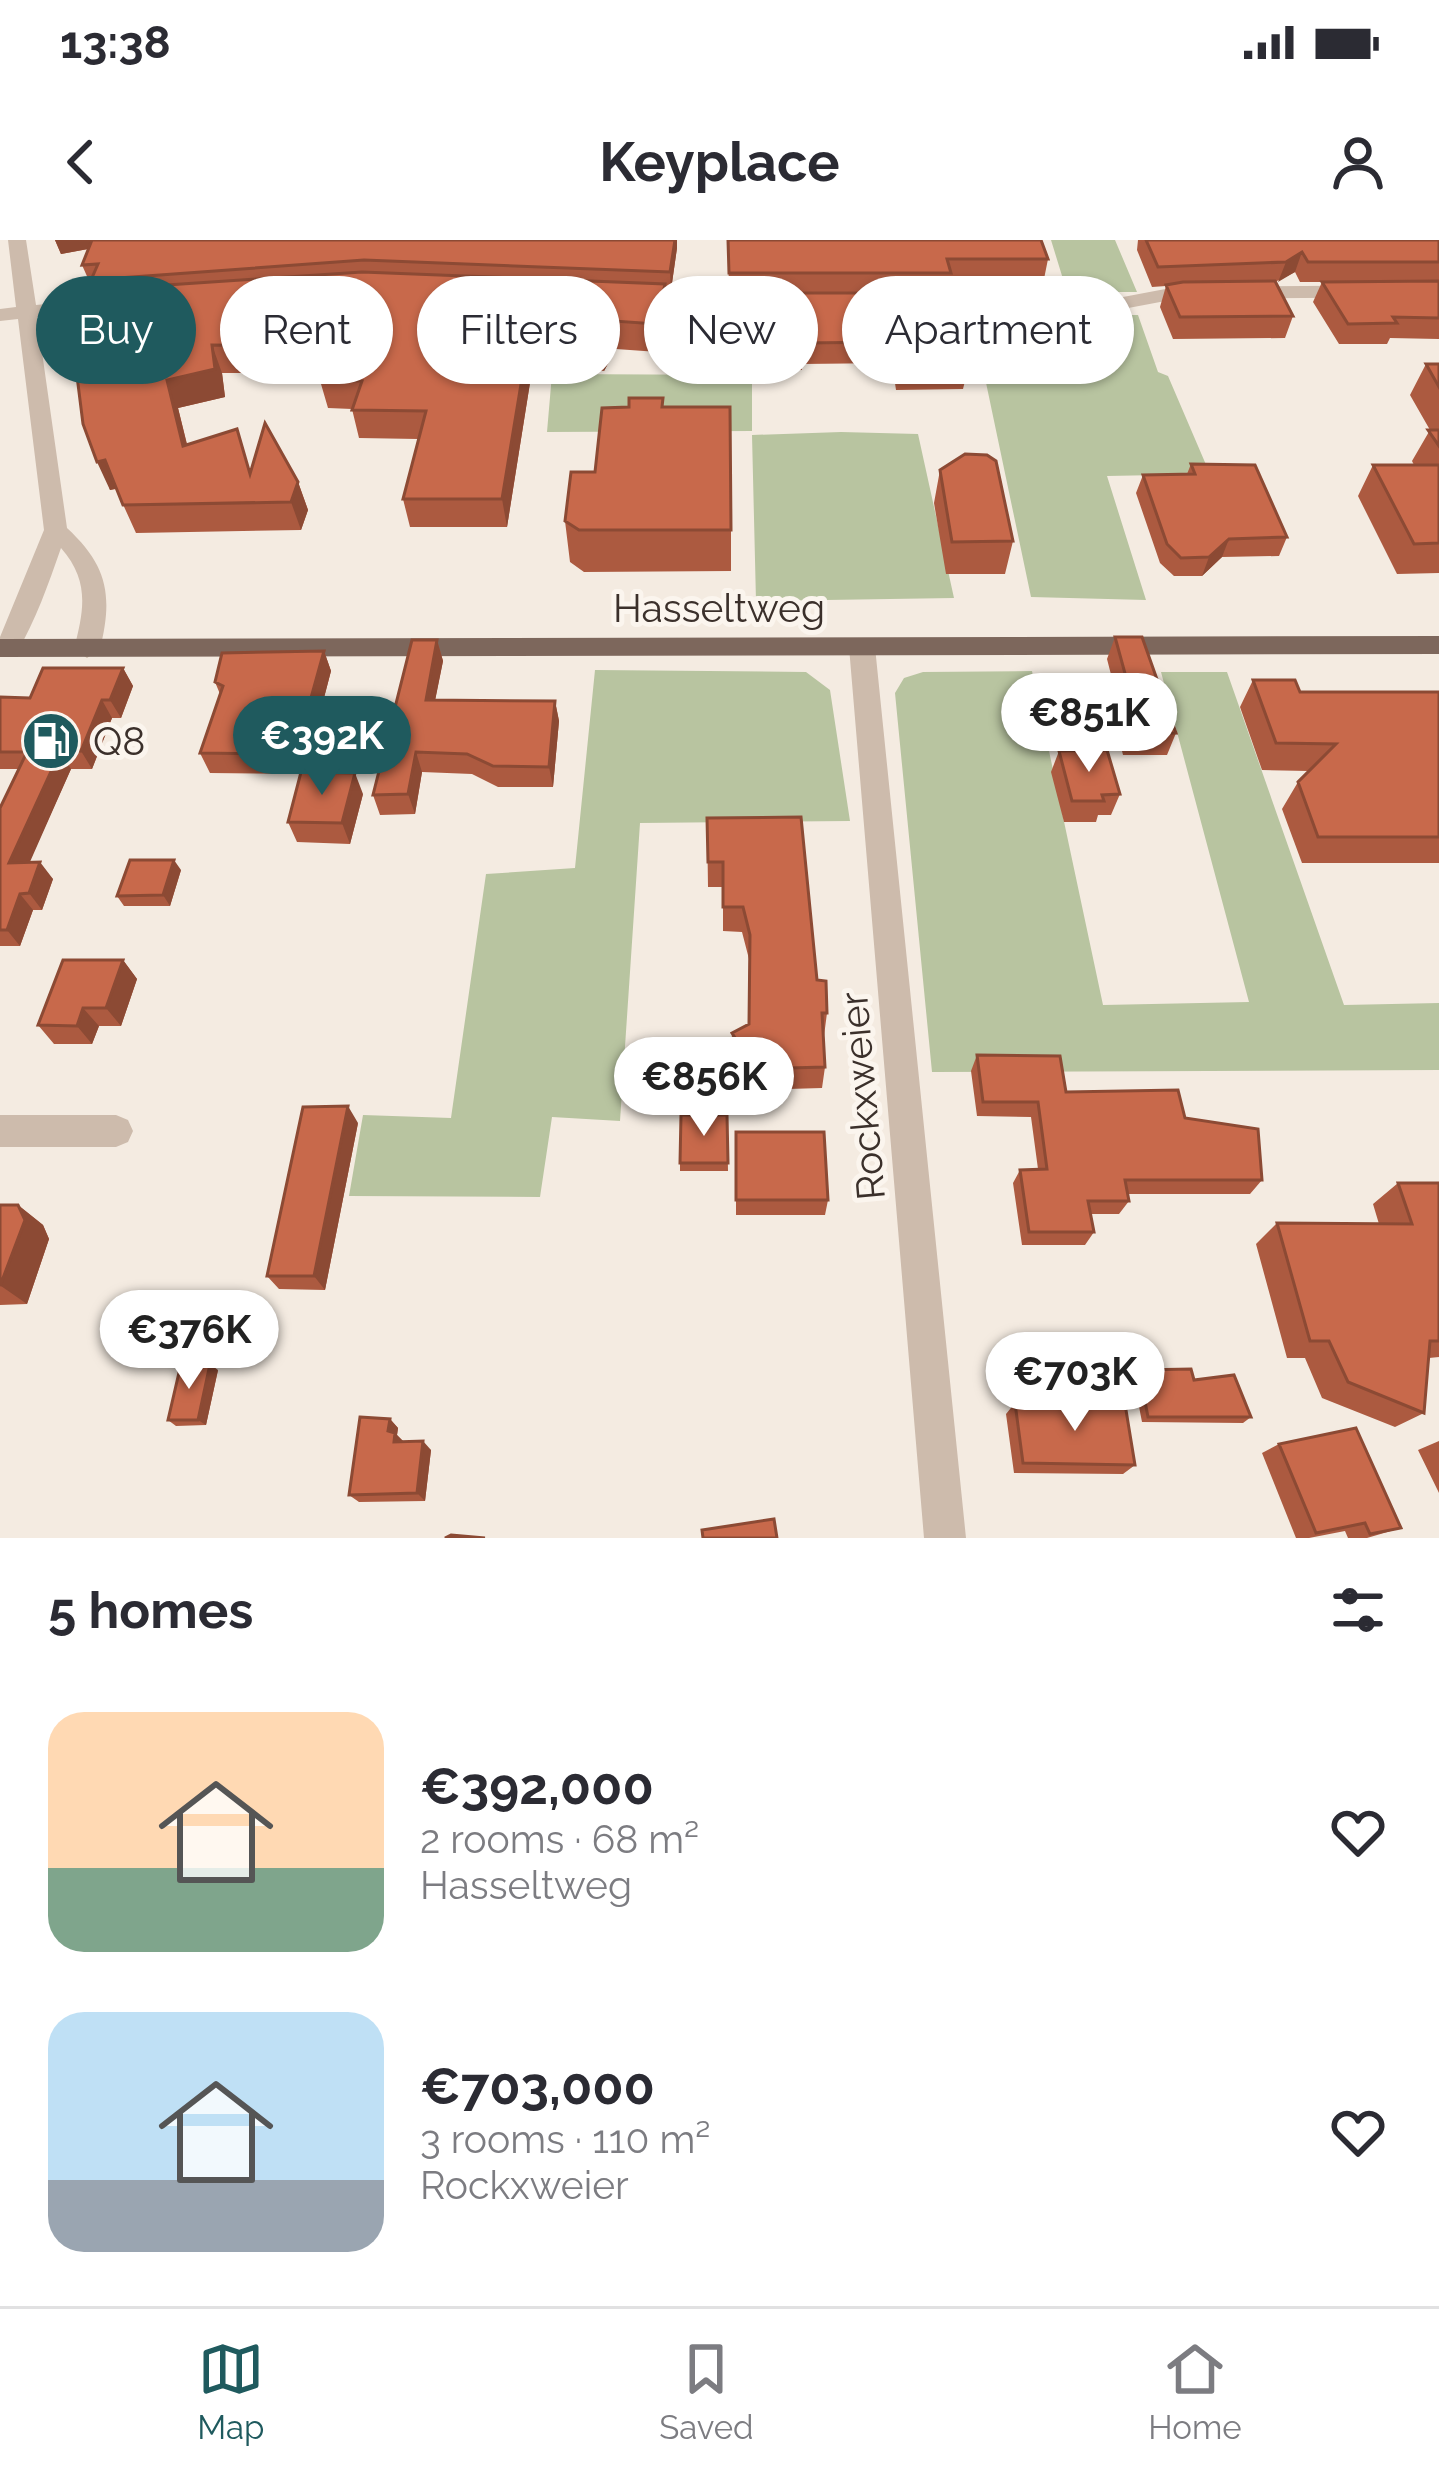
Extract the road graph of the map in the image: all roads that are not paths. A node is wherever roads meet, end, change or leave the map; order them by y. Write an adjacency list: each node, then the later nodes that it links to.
1 (16, 240): 5 (street)
2 (1439, 291): 3 (street)
3 (1134, 301)
4 (36, 312): 5 (street)
5 (28, 313): 6 (street); 7 (street)
6 (0, 315)
7 (56, 530): 10 (street); 11 (street)
8 (1439, 645): 9 (main road, Hasseltweg)
9 (862, 647): 11 (main road, Hasseltweg); 14 (street, Rockxweier)
10 (3, 648): 11 (main road, Hasseltweg)
11 (87, 649)
12 (0, 1130): 13 (street)
13 (116, 1131)
14 (945, 1538)

